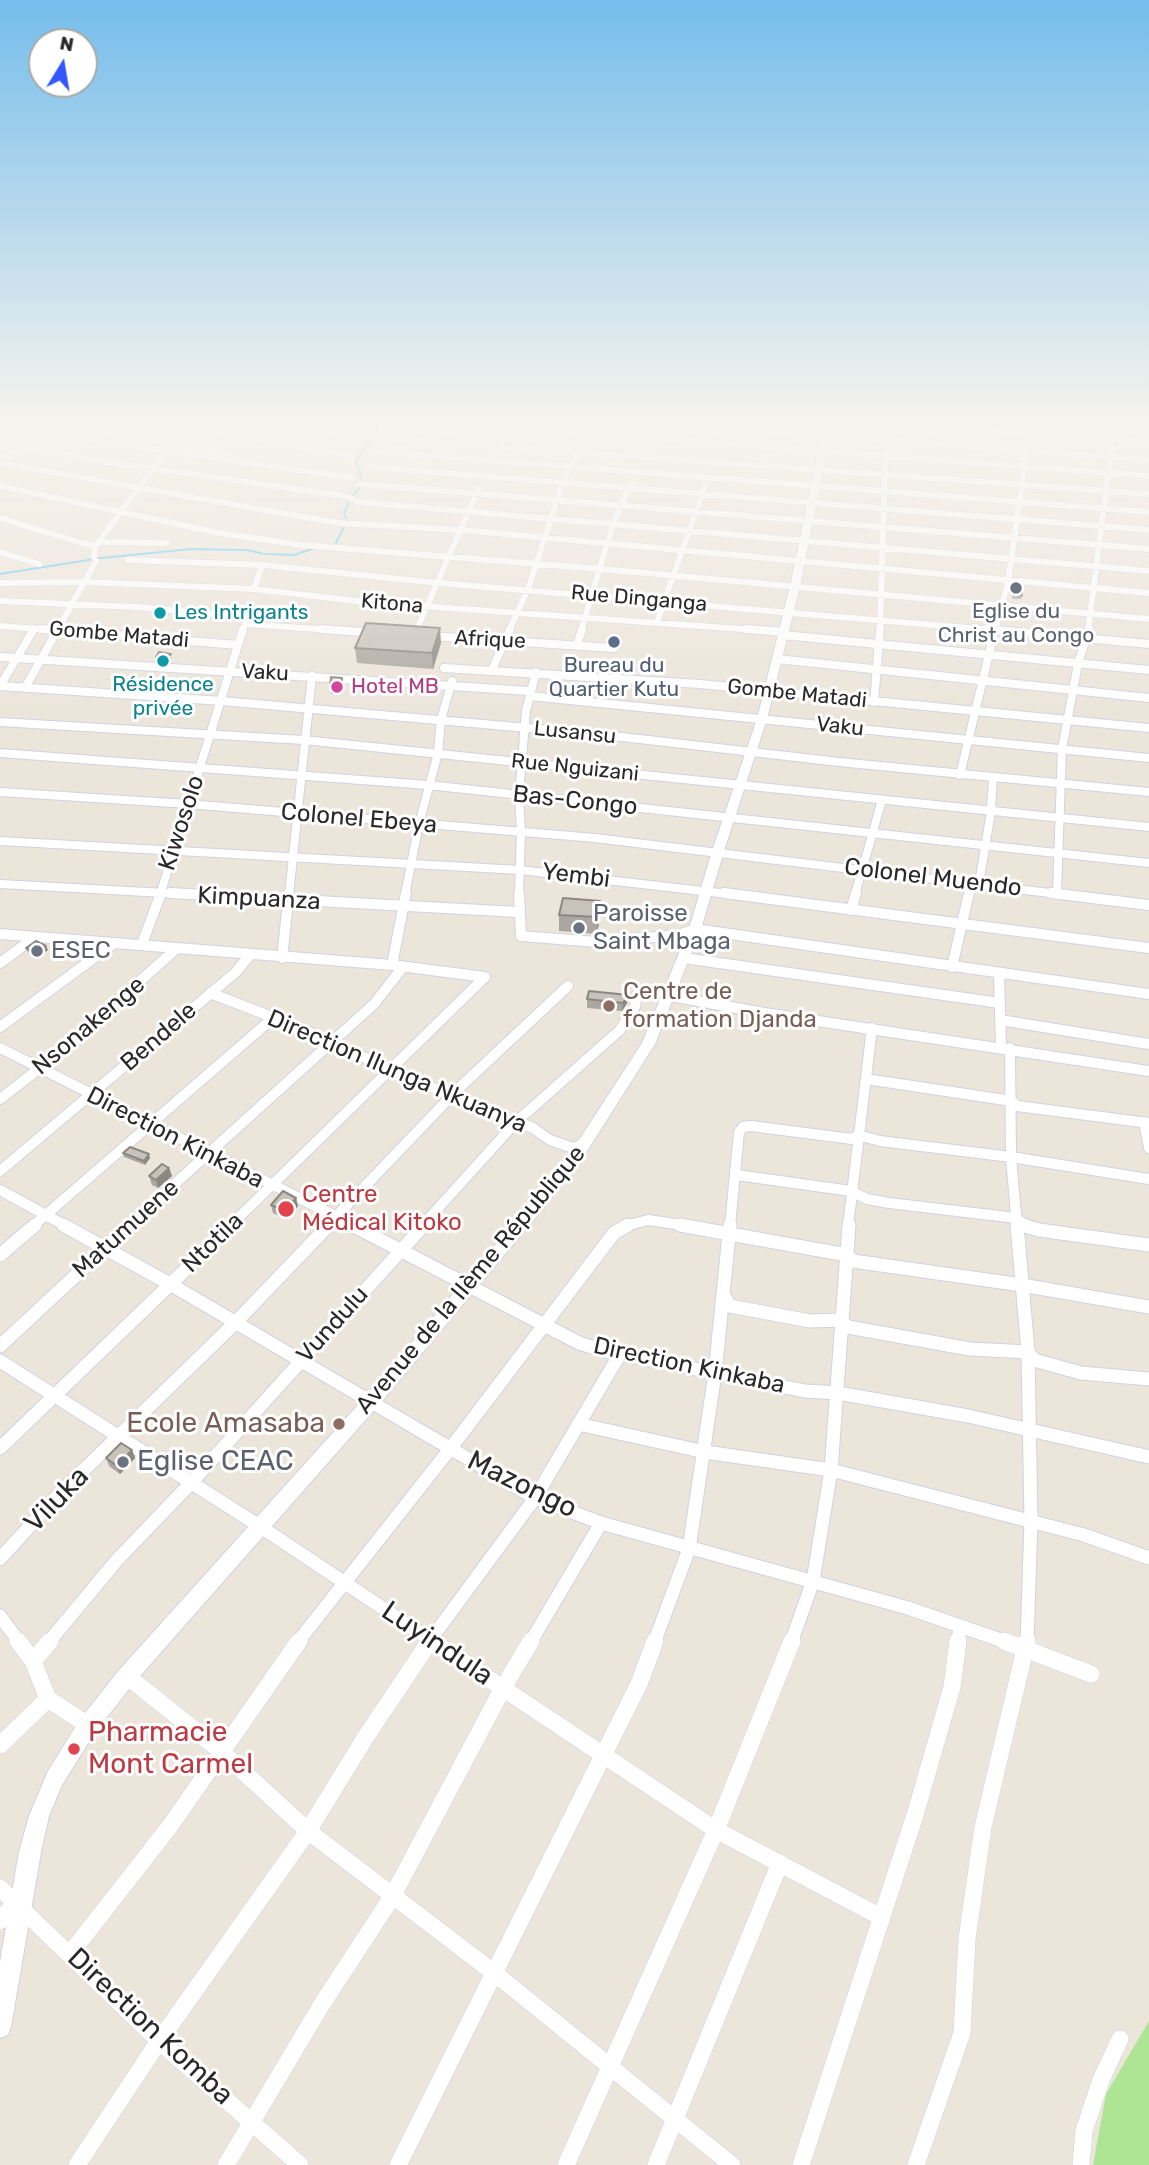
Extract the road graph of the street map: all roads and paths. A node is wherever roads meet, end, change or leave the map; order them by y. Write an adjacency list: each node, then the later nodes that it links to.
1 (11, 521): 26 (street)
2 (114, 521): 26 (street)
3 (162, 521): 33 (street)
4 (327, 521): 19 (street)
5 (466, 521): 19 (street)
6 (550, 521): 22 (street)
7 (582, 521): 16 (street)
8 (614, 521): 16 (street)
9 (694, 521): 21 (street)
10 (807, 521): 24 (street, Avenue de la IIème République)
11 (818, 521): 18 (street)
12 (882, 521): 18 (street)
13 (1019, 521): 23 (street)
14 (1033, 521): 17 (street)
15 (1102, 521): 17 (street)
16 (613, 524): 21 (street); 28 (street)
17 (1101, 526): 20 (street); 27 (street)
18 (882, 527): 23 (street); 29 (street)
19 (461, 530): 22 (street); 33 (street)
20 (1149, 530)
21 (690, 531): 24 (street); 32 (street)
22 (545, 538): 28 (street); 38 (street)
23 (1016, 538): 27 (street); 35 (street)
24 (803, 541): 29 (street); 36 (street, Avenue de la IIème République)
25 (167, 543): 26 (street)
26 (98, 544): 45 (street)
27 (1100, 544): 30 (street); 40 (street)
28 (607, 546): 32 (street); 41 (street)
29 (882, 548): 35 (street); 42 (street)
30 (1149, 549)
31 (0, 552): 37 (street)
32 (680, 552): 36 (street); 44 (street)
33 (451, 558): 38 (street); 48 (street)
34 (128, 560): 39 (street, Rue Dinganga)
35 (1012, 560): 40 (street); 46 (street)
36 (800, 563): 42 (street); 49 (street, Avenue de la IIème République)
37 (39, 564)
38 (538, 564): 41 (street); 51 (street)
39 (262, 565): 48 (street, Rue Dinganga); 50 (street)
40 (1098, 567): 43 (street); 52 (street)
41 (601, 569): 44 (street); 54 (street)
42 (880, 571): 46 (street); 55 (street)
43 (1149, 571)
44 (674, 576): 49 (street); 56 (street)
45 (84, 582): 47 (street, Kitona); 50 (street, Kitona); 58 (street)
46 (1008, 582): 52 (street); 59 (street)
47 (0, 583)
48 (439, 583): 51 (street, Rue Dinganga); 60 (street)
49 (795, 586): 55 (street); 61 (street, Avenue de la IIème République)
50 (254, 589): 60 (street, Kitona)
51 (528, 589): 54 (street, Rue Dinganga); 62 (street)
52 (1095, 589): 53 (street); 63 (street)
53 (1149, 593)
54 (590, 594): 56 (street, Rue Dinganga); 64 (street)
55 (881, 595): 59 (street); 66 (street)
56 (665, 600): 61 (street, Rue Dinganga); 67 (street)
57 (0, 601): 58 (street)
58 (74, 604): 68 (street); 71 (street)
59 (1003, 606): 63 (street); 72 (street)
60 (427, 607): 62 (street, Kitona); 76 (street)
61 (789, 612): 66 (street, Rue Dinganga); 74 (street, Avenue de la IIème République)
62 (517, 613): 64 (street, Kitona); 78 (street)
63 (1091, 614): 65 (street); 77 (street)
64 (584, 617): 67 (street, Kitona); 82 (street)
65 (1149, 619)
66 (881, 620): 72 (street, Rue Dinganga); 79 (street)
67 (657, 622): 74 (street, Kitona)
68 (245, 624): 73 (street); 81 (street, Kiwosolo)
69 (0, 626): 70 (street, Gombe Matadi)
70 (34, 629): 71 (street, Gombe Matadi); 86 (street)
71 (57, 631): 81 (street, Gombe Matadi); 87 (street)
72 (996, 631): 77 (street, Rue Dinganga); 84 (street)
73 (388, 634)
74 (784, 634): 79 (street, Kitona); 88 (street, Avenue de la IIème République)
75 (401, 635): 76 (street, Afrique)
76 (414, 635): 78 (street, Afrique)
77 (1087, 638): 80 (street, Rue Dinganga); 89 (street)
78 (504, 640): 82 (street, Afrique); 92 (street)
79 (878, 644): 84 (street, Kitona); 93 (street)
80 (1149, 644)
81 (237, 645): 95 (street, Kiwosolo)
82 (576, 645): 83 (street, Afrique)
83 (614, 648)
84 (987, 654): 89 (street, Kitona); 98 (street)
85 (0, 657): 86 (street, Vaku)
86 (18, 658): 87 (street, Vaku); 100 (street)
87 (42, 659): 95 (street, Vaku); 101 (street)
88 (777, 659): 93 (street); 103 (street, Avenue de la IIème République)
89 (1078, 664): 94 (street, Kitona); 102 (street)
90 (444, 668): 91 (street, Gombe Matadi)
91 (456, 668): 92 (street, Gombe Matadi); 99 (street)
92 (492, 670): 96 (street, Gombe Matadi)
93 (876, 670): 98 (street); 107 (street)
94 (1149, 670)
95 (230, 671): 97 (street, Vaku); 106 (street, Kiwosolo)
96 (536, 673): 103 (street, Gombe Matadi); 104 (street)
97 (312, 676): 99 (street, Vaku); 108 (street)
98 (981, 681): 102 (street); 109 (street)
99 (450, 685): 104 (street, Vaku); 111 (street)
100 (0, 686): 101 (street, Lusansu)
101 (25, 688): 106 (street, Lusansu)
102 (1074, 690): 105 (street); 112 (street)
103 (768, 692): 107 (street, Gombe Matadi); 110 (street, Avenue de la IIème République)
104 (530, 694): 110 (street, Vaku); 114 (street)
105 (1149, 698)
106 (222, 701): 108 (street, Lusansu); 116 (street, Kiwosolo)
107 (874, 702): 109 (street, Gombe Matadi)
108 (310, 708): 111 (street, Lusansu); 117 (street)
109 (977, 710): 112 (street, Gombe Matadi); 118 (street)
110 (762, 719): 118 (street, Vaku); 120 (street, Avenue de la IIème République)
111 (441, 720): 114 (street, Lusansu); 122 (street)
112 (1068, 721): 115 (street, Gombe Matadi); 119 (street)
113 (0, 722): 116 (street, Rue Nguizani)
114 (524, 728): 120 (street, Lusansu); 124 (street)
115 (1149, 728)
116 (210, 734): 117 (street, Rue Nguizani); 125 (street, Kiwosolo)
117 (304, 740): 122 (street, Rue Nguizani); 126 (street)
118 (967, 741): 119 (street, Vaku); 127 (street)
119 (1062, 749): 123 (street, Vaku); 129 (street)
120 (751, 752): 127 (street, Lusansu); 131 (street, Avenue de la IIème République)
121 (0, 753): 125 (street, Bas-Congo)
122 (438, 753): 124 (street, Rue Nguizani); 130 (street)
123 (1149, 758)
124 (523, 763): 131 (street, Rue Nguizani); 134 (street)
125 (200, 767): 126 (street, Bas-Congo); 136 (street, Kiwosolo)
126 (300, 774): 130 (street, Bas-Congo); 138 (street)
127 (960, 775): 128 (street, Lusansu)
128 (993, 778): 129 (street, Lusansu); 137 (street)
129 (1061, 783): 133 (street, Lusansu); 140 (street)
130 (428, 785): 134 (street, Bas-Congo); 141 (street)
131 (739, 786): 135 (street, Rue Nguizani); 139 (street, Avenue de la IIème République)
132 (0, 792): 136 (street, Colonel Ebeya)
133 (1149, 792)
134 (519, 795): 139 (street, Bas-Congo); 143 (street)
135 (882, 800): 137 (street, Rue Nguizani); 144 (street)
136 (188, 804): 138 (street, Colonel Ebeya); 147 (street, Kiwosolo)
137 (991, 812): 140 (street, Rue Nguizani); 146 (street)
138 (298, 814): 141 (street, Colonel Ebeya); 150 (street)
139 (729, 818): 144 (street, Bas-Congo); 148 (street, Avenue de la IIème République)
140 (1060, 818): 142 (street, Rue Nguizani); 149 (street)
141 (419, 824): 143 (street, Colonel Ebeya); 151 (street)
142 (1149, 827)
143 (521, 832): 148 (street, Colonel Ebeya); 153 (street)
144 (874, 833): 146 (street, Bas-Congo); 154 (street)
145 (0, 841): 147 (street, Yembi)
146 (985, 847): 149 (street, Bas-Congo); 155 (street)
147 (173, 850): 150 (street, Yembi); 159 (street, Kiwosolo)
148 (718, 851): 154 (street, Colonel Muendo); 157 (street, Avenue de la IIème République)
149 (1059, 853): 152 (street, Bas-Congo); 158 (street)
150 (294, 857): 151 (street, Yembi); 160 (street)
151 (410, 863): 153 (street, Yembi); 162 (street)
152 (1149, 863)
153 (520, 870): 157 (street, Yembi); 164 (street)
154 (862, 870): 155 (street, Colonel Muendo); 163 (street)
155 (975, 883): 158 (street, Colonel Muendo); 165 (street)
156 (0, 884): 159 (street, Kimpuanza)
157 (706, 891): 163 (street, Yembi); 166 (street, Avenue de la IIème République)
158 (1057, 892): 161 (street, Colonel Muendo)
159 (159, 893): 160 (street, Kimpuanza); 170 (street, Kiwosolo)
160 (286, 900): 162 (street, Kimpuanza); 174 (street)
161 (1149, 905)
162 (405, 907): 164 (street, Kimpuanza); 177 (street)
163 (851, 910): 165 (street, Yembi)
164 (518, 912): 166 (street)
165 (963, 926): 171 (street, Yembi); 178 (street)
166 (695, 929): 175 (street, Avenue de la IIème République); 178 (street)
167 (0, 934): 168 (street)
168 (34, 938): 169 (street); 176 (street)
169 (113, 944): 170 (street); 188 (street)
170 (142, 944): 172 (street)
171 (1149, 948)
172 (176, 949): 173 (street); 195 (street, Nsonakenge)
173 (250, 955): 174 (street); 181 (street, Bendele)
174 (282, 958): 177 (street)
175 (684, 958): 184 (street, Avenue de la IIème République); 185 (street)
176 (0, 963)
177 (398, 966): 190 (street, Matumuene); 194 (street, Ntotila)
178 (951, 967): 179 (street)
179 (999, 974): 182 (street); 185 (street)
180 (568, 986): 199 (street, Viluka)
181 (210, 993): 186 (street, Direction Ilunga Nkuanya); 198 (street, Bendele)
182 (1149, 994)
183 (636, 995): 202 (street, Vundulu)
184 (668, 998): 189 (street); 206 (street, Avenue de la IIème République)
185 (1000, 1003): 187 (street)
186 (273, 1018): 190 (street, Direction Ilunga Nkuanya); 204 (street)
187 (1000, 1020): 191 (street); 193 (street)
188 (0, 1027)
189 (872, 1028): 193 (street); 197 (street)
190 (333, 1043): 194 (street, Direction Ilunga Nkuanya); 208 (street, Matumuene)
191 (1149, 1044)
192 (0, 1048): 195 (street, Direction Kinkaba)
193 (1005, 1048): 196 (street); 201 (street)
194 (393, 1069): 199 (street, Direction Ilunga Nkuanya); 213 (street, Ntotila)
195 (39, 1070): 198 (street, Direction Kinkaba); 200 (street, Nsonakenge)
196 (1149, 1071)
197 (866, 1079): 201 (street); 205 (street)
198 (92, 1096): 204 (street, Direction Kinkaba); 210 (street, Bendele)
199 (452, 1096): 202 (street, Direction Ilunga Nkuanya); 217 (street, Viluka)
200 (0, 1100)
201 (1012, 1101): 203 (street); 209 (street)
202 (516, 1122): 206 (street, Direction Ilunga Nkuanya); 222 (street, Vundulu)
203 (1147, 1122): 207 (street)
204 (149, 1124): 208 (street, Direction Kinkaba); 216 (street)
205 (858, 1135): 209 (street); 211 (street); 215 (street)
206 (584, 1144): 227 (street, Avenue de la IIème République)
207 (1149, 1148)
208 (208, 1154): 213 (street, Direction Kinkaba); 221 (street, Matumuene)
209 (1011, 1157): 212 (street); 218 (street)
210 (0, 1171)
211 (737, 1175): 215 (street); 219 (street)
212 (1149, 1179)
213 (271, 1186): 217 (street, Direction Kinkaba); 225 (street, Ntotila)
214 (0, 1190): 216 (street, Mazongo)
215 (851, 1191): 218 (street); 224 (street)
216 (46, 1215): 221 (street, Mazongo); 223 (street)
217 (336, 1217): 222 (street, Direction Kinkaba); 231 (street, Viluka)
218 (1016, 1218): 220 (street); 226 (street)
219 (731, 1236): 224 (street); 228 (street); 232 (street)
220 (1149, 1245)
221 (104, 1248): 225 (street, Mazongo); 233 (street, Matumuene)
222 (402, 1250): 227 (street, Direction Kinkaba); 237 (street, Vundulu)
223 (0, 1255)
224 (847, 1255): 226 (street); 230 (street)
225 (170, 1284): 231 (street, Mazongo); 241 (street, Ntotila)
226 (1022, 1284): 229 (street); 234 (street)
227 (471, 1285): 232 (street, Direction Kinkaba); 242 (street, Avenue de la IIème République)
228 (723, 1296): 230 (street); 238 (street)
229 (1149, 1307)
230 (841, 1320): 234 (street); 240 (street)
231 (234, 1323): 237 (street, Mazongo); 245 (street, Viluka)
232 (544, 1326): 235 (street, Direction Kinkaba); 247 (street)
233 (0, 1346)
234 (1028, 1352): 239 (street); 244 (street)
235 (620, 1354): 238 (street, Direction Kinkaba); 243 (street)
236 (0, 1361): 241 (street, Luyindula)
237 (301, 1361): 242 (street, Mazongo); 251 (street, Vundulu)
238 (715, 1373): 240 (street, Direction Kinkaba); 248 (street)
239 (1149, 1379)
240 (838, 1393): 244 (street, Direction Kinkaba); 250 (street)
241 (52, 1396): 245 (street, Luyindula); 246 (street, Ntotila)
242 (371, 1402): 247 (street, Mazongo); 255 (street, Avenue de la IIème République)
243 (578, 1424): 248 (street); 252 (street)
244 (1028, 1428): 249 (street, Direction Kinkaba); 253 (street)
245 (120, 1437): 251 (street, Luyindula); 258 (street, Viluka)
246 (0, 1448)
247 (450, 1449): 252 (street, Mazongo); 260 (street)
248 (705, 1452): 250 (street); 256 (street)
249 (1149, 1457)
250 (831, 1470): 253 (street); 259 (street)
251 (190, 1483): 255 (street, Luyindula); 265 (street, Vundulu)
252 (535, 1498): 254 (street, Mazongo); 263 (street)
253 (1031, 1521): 257 (street); 264 (street)
254 (601, 1522): 256 (street, Mazongo); 268 (street)
255 (261, 1527): 260 (street, Luyindula); 267 (street, Avenue de la IIème République)
256 (689, 1549): 259 (street, Mazongo); 273 (street)
257 (1149, 1558)
258 (0, 1559)
259 (813, 1581): 262 (street, Mazongo); 274 (street)
260 (344, 1584): 263 (street, Luyindula); 272 (street)
261 (0, 1616): 265 (street)
262 (960, 1627): 264 (street, Mazongo); 280 (street)
263 (431, 1639): 268 (street, Luyindula); 275 (street)
264 (1027, 1649): 266 (street, Mazongo); 298 (street)
265 (33, 1661): 269 (street)
266 (1091, 1674)
267 (127, 1676): 270 (street, Avenue de la IIème République); 272 (street)
268 (503, 1688): 273 (street, Luyindula); 278 (street)
269 (48, 1699): 270 (street); 271 (street)
270 (88, 1725): 279 (street, Avenue de la IIème République)
271 (0, 1745)
272 (222, 1752): 275 (street); 282 (street)
273 (603, 1756): 274 (street, Luyindula); 283 (street)
274 (716, 1830): 276 (street, Luyindula); 287 (street)
275 (308, 1831): 278 (street); 286 (street)
276 (780, 1863): 280 (street, Luyindula); 288 (street)
277 (0, 1888): 279 (street, Direction Komba)
278 (391, 1897): 283 (street); 289 (street)
279 (21, 1900): 281 (street); 282 (street, Direction Komba); 284 (street, Avenue de la IIème République)
280 (881, 1917): 297 (street)
281 (0, 1921)
282 (70, 1954): 286 (street, Direction Komba)
283 (493, 1972): 287 (street); 293 (street)
284 (0, 2027)
285 (1119, 2039): 299 (street)
286 (159, 2041): 289 (street, Direction Komba); 290 (street)
287 (609, 2064): 288 (street); 294 (street)
288 (675, 2119): 295 (street); 296 (street)
289 (253, 2121): 291 (street); 292 (street, Direction Komba)
290 (77, 2165)
291 (226, 2165)
292 (300, 2165)
293 (398, 2165)
294 (566, 2165)
295 (656, 2165)
296 (732, 2165)
297 (801, 2165)
298 (916, 2165)
299 (1082, 2165)

